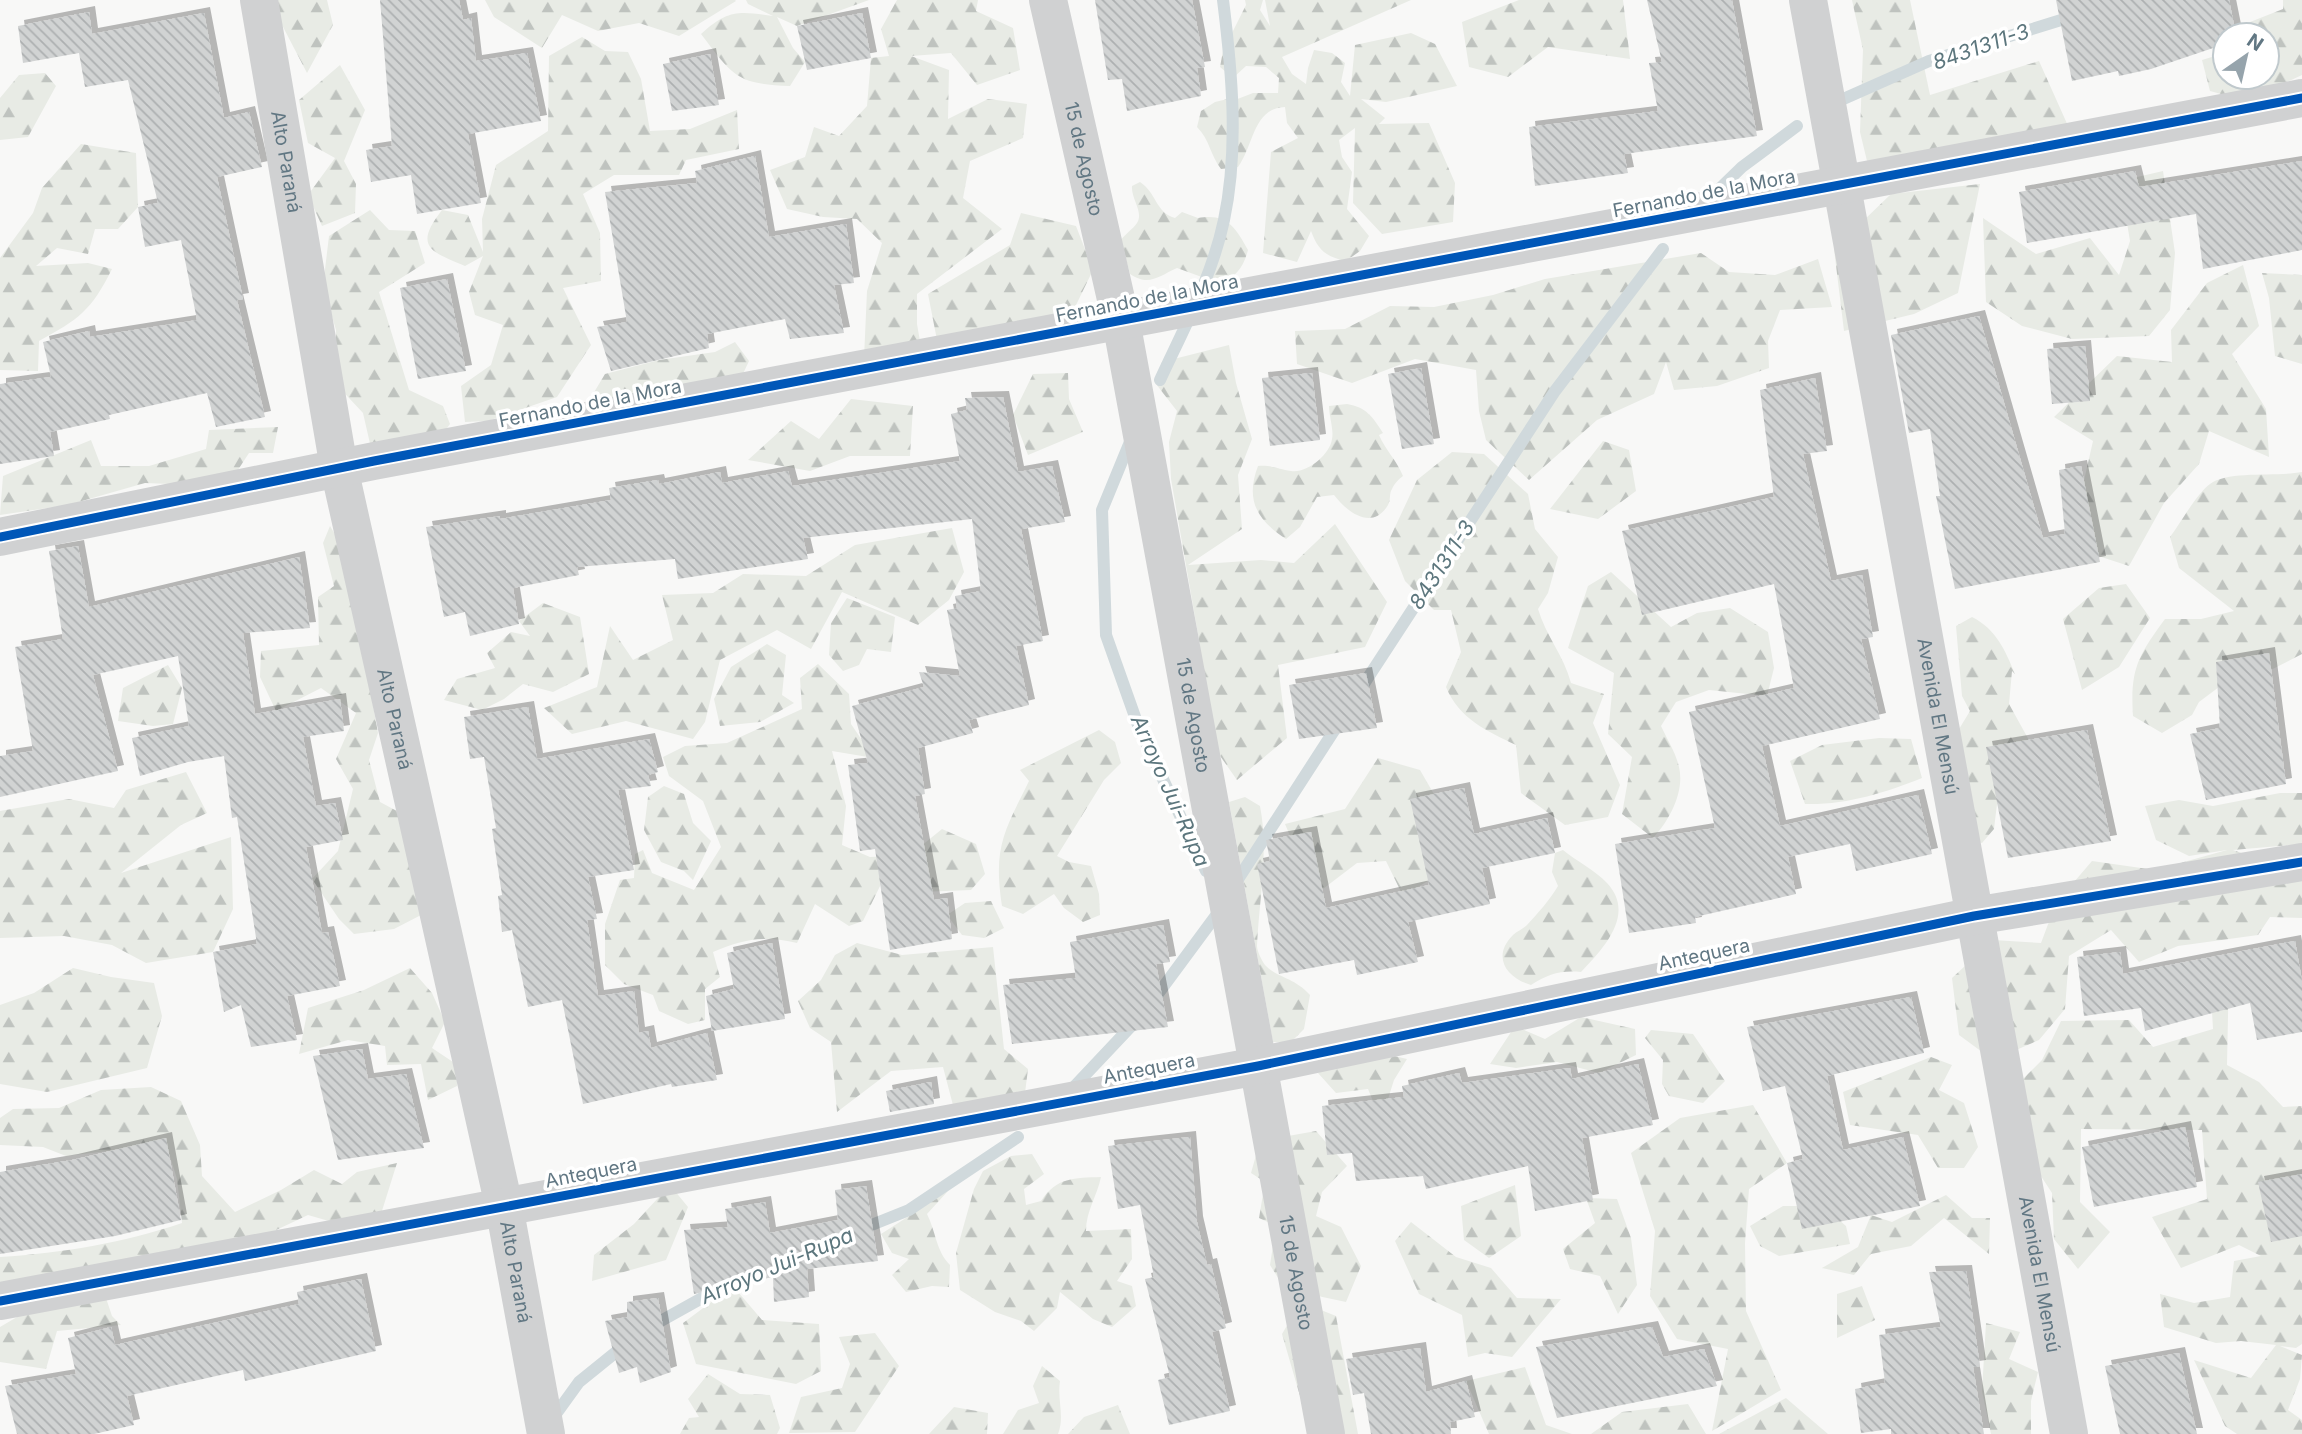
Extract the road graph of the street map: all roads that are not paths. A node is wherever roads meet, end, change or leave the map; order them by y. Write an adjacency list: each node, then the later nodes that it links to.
1 (259, 0): 7 (street, Alto Paraná)
2 (1048, 0): 6 (street, 15 de Agosto)
3 (1808, 0): 5 (street, Avenida El Mensú)
4 (2302, 98): 5 (street, Fernando de la Mora)
5 (1842, 185): 6 (street, Fernando de la Mora); 10 (street, Avenida El Mensú)
6 (1121, 321): 7 (street, Fernando de la Mora); 11 (street, 15 de Agosto)
7 (339, 468): 8 (street, Fernando de la Mora); 12 (street, Alto Paraná)
8 (0, 537)
9 (2302, 862): 10 (street, Antequera)
10 (1974, 916): 11 (street, Antequera); 16 (street, Avenida El Mensú)
11 (1258, 1066): 12 (street, Antequera); 15 (street, 15 de Agosto)
12 (504, 1206): 13 (street, Antequera); 14 (street, Alto Paraná)
13 (0, 1301)
14 (546, 1434)
15 (1326, 1434)
16 (2069, 1434)

